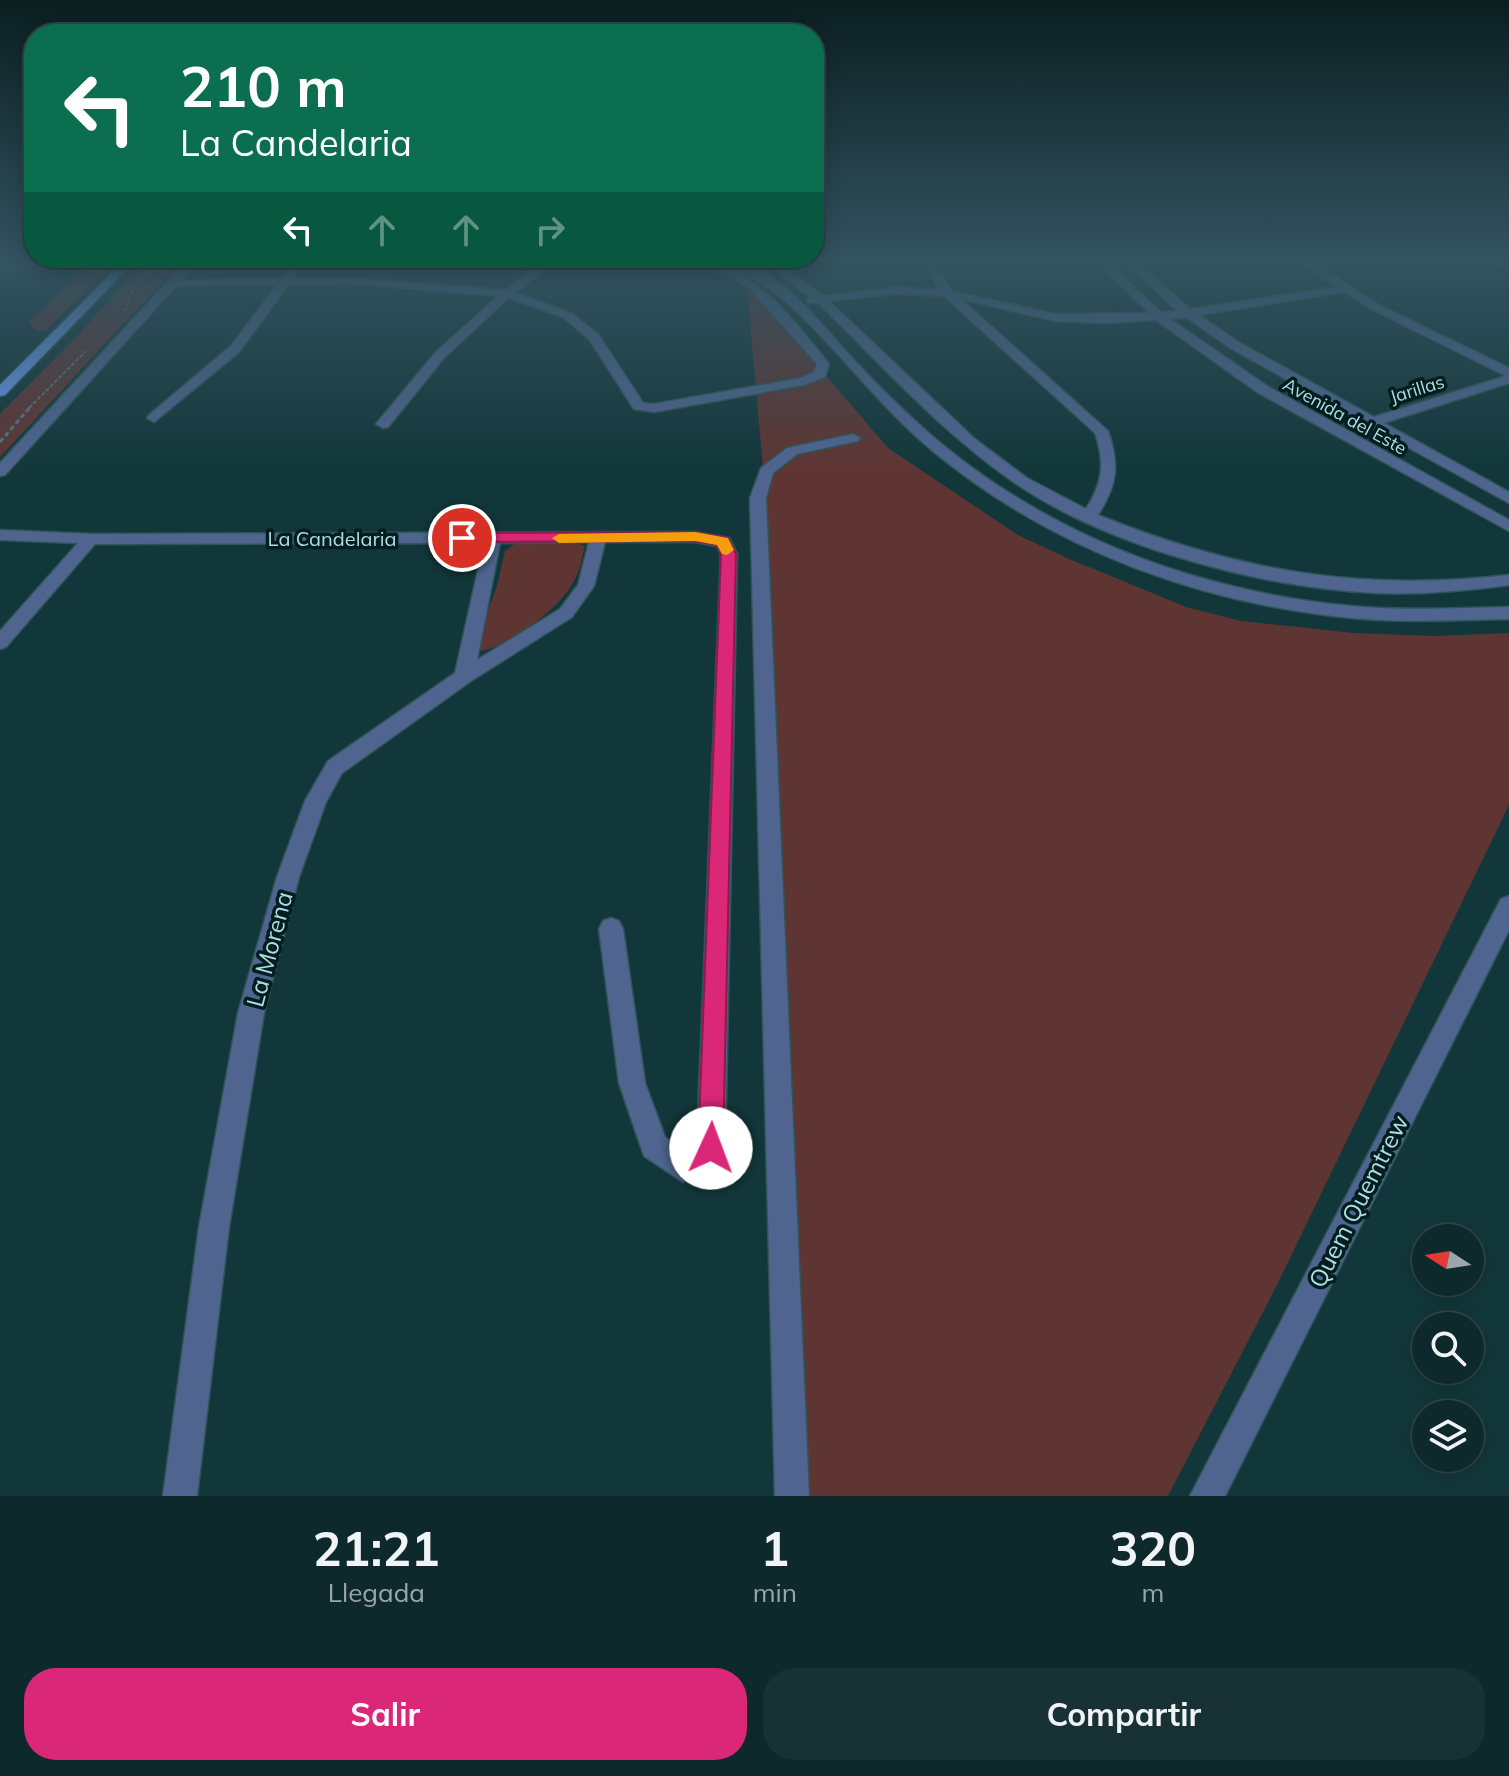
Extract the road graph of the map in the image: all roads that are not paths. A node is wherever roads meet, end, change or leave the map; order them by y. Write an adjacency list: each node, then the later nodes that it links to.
1 (62, 330): 14 (main road)
2 (132, 330): 20 (street)
3 (250, 330): 15 (street)
4 (466, 330): 17 (street)
5 (585, 330): 6 (street)
6 (792, 330)
7 (820, 330): 29 (street)
8 (853, 330): 22 (street)
9 (988, 330): 22 (street)
10 (1178, 330): 18 (street, Avenida del Este)
11 (1212, 330): 16 (street, Avenida del Este)
12 (1422, 330): 13 (street)
13 (1509, 376): 16 (street, Jarillas)
14 (0, 392)
15 (154, 418)
16 (1370, 422): 18 (street, Jarillas); 21 (street, Avenida del Este)
17 (383, 424)
18 (1336, 433): 23 (street, Avenida del Este)
19 (853, 438): 35 (street)
20 (0, 472)
21 (1509, 498)
22 (1088, 518): 28 (street)
23 (1509, 526)
24 (0, 535): 26 (street, La Candelaria)
25 (493, 538): 26 (street, La Candelaria); 27 (street, La Candelaria); 31 (street)
26 (91, 539): 30 (street)
27 (598, 539): 31 (street, La Morena); 33 (street, La Candelaria)
28 (1509, 580)
29 (1509, 613)
30 (0, 643)
31 (464, 676): 34 (street, La Morena)
32 (1509, 906): 36 (street, Quem Quemtrew)
33 (611, 929)
34 (180, 1496)
35 (792, 1496)
36 (1207, 1496)

